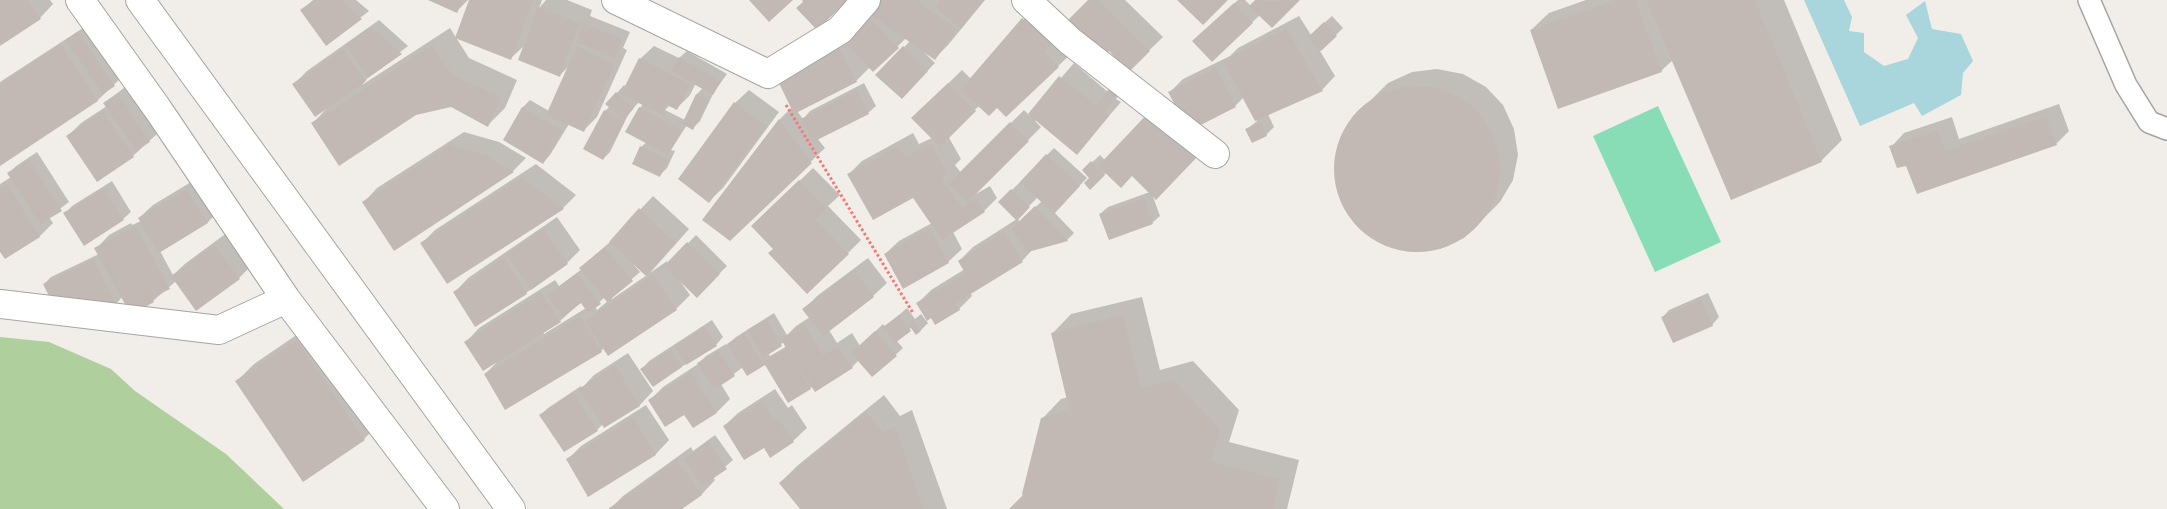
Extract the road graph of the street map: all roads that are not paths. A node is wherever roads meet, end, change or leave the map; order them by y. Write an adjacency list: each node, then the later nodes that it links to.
1 (80, 0): 9 (street)
2 (140, 0): 12 (street)
3 (616, 0): 4 (street)
4 (866, 0)
5 (1026, 0): 8 (street)
6 (2089, 0): 7 (lane)
7 (2167, 129)
8 (1215, 154)
9 (286, 299): 10 (street); 11 (street)
10 (0, 304)
11 (445, 509)
12 (511, 509)

